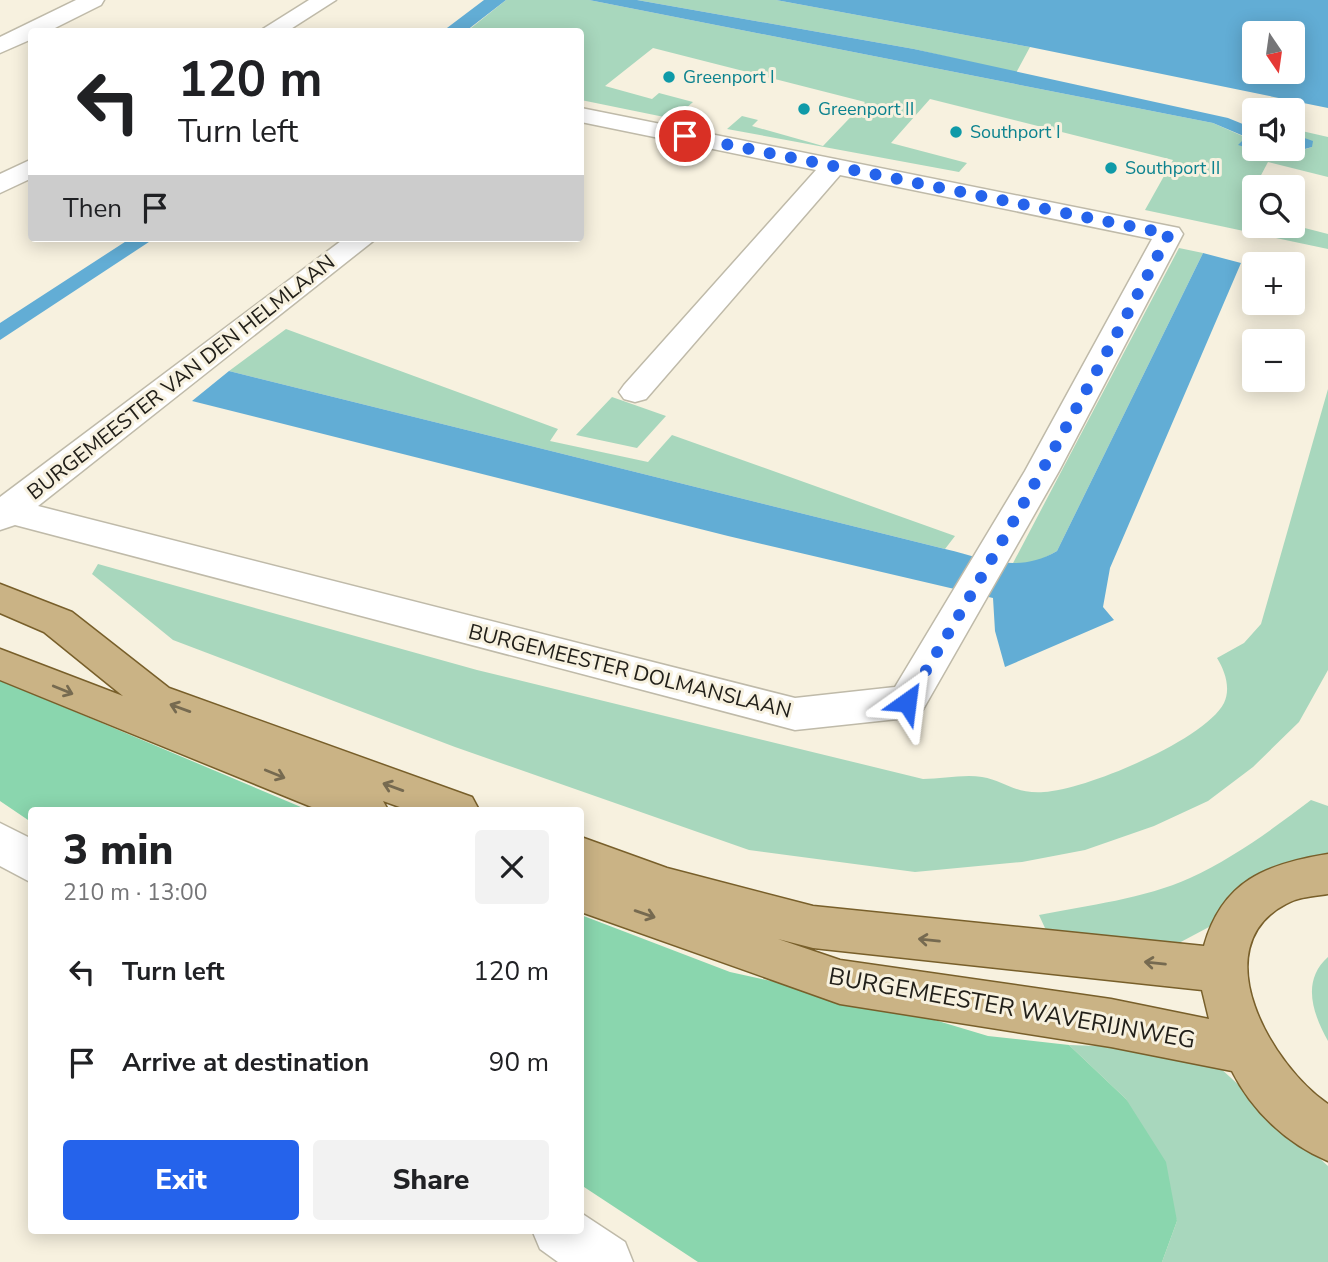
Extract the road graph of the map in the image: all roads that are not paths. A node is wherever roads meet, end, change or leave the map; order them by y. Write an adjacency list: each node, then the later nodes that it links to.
1 (93, 0): 3 (street)
2 (324, 0): 4 (street)
3 (36, 28)
4 (276, 28)
5 (28, 32): 6 (street)
6 (0, 46)
7 (584, 116): 8 (street)
8 (835, 165): 12 (street); 13 (street, BURGEMEESTER DOLMANSLAAN)
9 (28, 169): 10 (street)
10 (0, 185)
11 (358, 242): 13 (street, BURGEMEESTER VAN DEN HELMLAAN)
12 (635, 392)
13 (2, 513)
14 (0, 598): 17 (main road, one-way to 14)
15 (0, 664): 16 (main road, one-way to 16)
16 (358, 807)
17 (449, 807)
18 (0, 842): 20 (street)
19 (584, 857): 23 (main road, one-way to 19)
20 (28, 861)
21 (1328, 874): 23 (main road)
22 (584, 893): 24 (main road, BURGEMEESTER WAVERIJNWEG, one-way to 24)
23 (1223, 970): 24 (main road)
24 (1246, 1050): 25 (main road)
25 (1328, 1135)
26 (565, 1234): 27 (street)
27 (605, 1262)

